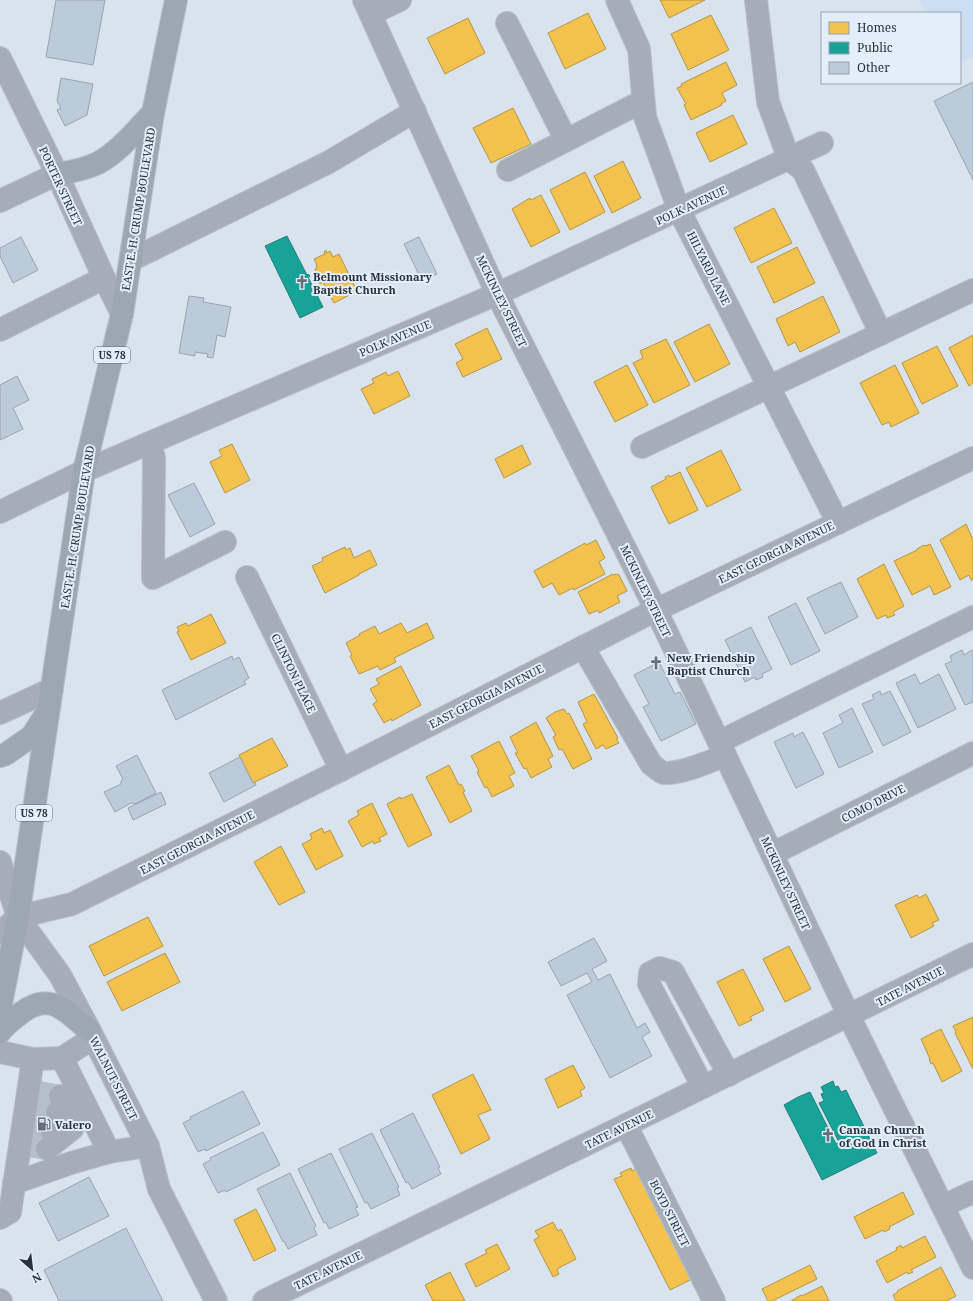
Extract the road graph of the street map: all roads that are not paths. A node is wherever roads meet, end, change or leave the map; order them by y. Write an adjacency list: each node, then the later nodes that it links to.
1 (176, 0): 10 (main road, EAST E. H. CRUMP BOULEVARD / US 78)
2 (400, 0): 5 (street)
3 (617, 0): 8 (street, HILYARD LANE)
4 (756, 0): 13 (street)
5 (368, 7): 9 (street, MCKINLEY STREET)
6 (507, 23): 11 (street)
7 (0, 58): 15 (street, PORTER STREET)
8 (643, 101): 11 (street); 17 (street, HILYARD LANE)
9 (415, 110): 18 (street); 21 (street, MCKINLEY STREET)
10 (153, 113): 15 (main road); 18 (main road, EAST E. H. CRUMP BOULEVARD / US 78)
11 (566, 140): 14 (street)
12 (822, 143): 13 (street, POLK AVENUE)
13 (789, 159): 17 (street, POLK AVENUE); 24 (street)
14 (508, 170)
15 (57, 174): 16 (street); 19 (street, PORTER STREET)
16 (0, 201)
17 (679, 210): 21 (street, POLK AVENUE); 25 (street, HILYARD LANE)
18 (131, 260): 22 (main road, EAST E. H. CRUMP BOULEVARD / US 78)
19 (104, 278): 22 (street, PORTER STREET); 23 (street)
20 (973, 290): 24 (street)
21 (497, 294): 26 (street, POLK AVENUE); 34 (street, MCKINLEY STREET)
22 (122, 314): 29 (main road, EAST E. H. CRUMP BOULEVARD / US 78)
23 (0, 330)
24 (881, 334): 25 (street)
25 (769, 387): 27 (street); 31 (street, HILYARD LANE)
26 (150, 443): 29 (street, POLK AVENUE); 32 (street)
27 (642, 447)
28 (973, 458): 31 (street, EAST GEORGIA AVENUE)
29 (84, 471): 30 (street, POLK AVENUE); 37 (main road, EAST E. H. CRUMP BOULEVARD / US 78)
30 (0, 512)
31 (838, 522): 34 (street, EAST GEORGIA AVENUE)
32 (225, 542)
33 (247, 577): 42 (street, CLINTON PLACE)
34 (656, 610): 36 (street, EAST GEORGIA AVENUE); 39 (street, MCKINLEY STREET)
35 (973, 617): 39 (street)
36 (583, 647): 39 (street); 42 (street, EAST GEORGIA AVENUE)
37 (51, 699): 38 (street); 41 (main road); 45 (main road, EAST E. H. CRUMP BOULEVARD / US 78)
38 (0, 713)
39 (722, 749): 43 (street, MCKINLEY STREET)
40 (973, 753): 43 (street, COMO DRIVE)
41 (0, 756)
42 (341, 770): 45 (street, EAST GEORGIA AVENUE)
43 (772, 854): 49 (street, MCKINLEY STREET)
44 (0, 862): 45 (street, WALNUT STREET)
45 (18, 917): 46 (street, EAST GEORGIA AVENUE); 48 (main road, EAST E. H. CRUMP BOULEVARD / US 78); 51 (street, WALNUT STREET)
46 (0, 932)
47 (973, 954): 49 (street, TATE AVENUE)
48 (0, 1009)
49 (849, 1016): 57 (street, TATE AVENUE); 66 (street, MCKINLEY STREET)
50 (0, 1032): 51 (main road)
51 (92, 1034): 55 (street); 62 (street, WALNUT STREET)
52 (707, 1035): 53 (street); 53 (street); 57 (street)
53 (683, 1049): 58 (street)
54 (0, 1052): 56 (street)
55 (62, 1058): 56 (street); 59 (street)
56 (33, 1060): 61 (street)
57 (729, 1075): 58 (street, TATE AVENUE)
58 (703, 1087): 60 (street, TATE AVENUE)
59 (94, 1122): 61 (street); 63 (street)
60 (626, 1125): 70 (street, TATE AVENUE); 71 (street, BOYD STREET)
61 (43, 1130): 64 (street)
62 (148, 1146): 63 (street); 69 (street, WALNUT STREET)
63 (109, 1152): 64 (street)
64 (14, 1183): 67 (street)
65 (973, 1192): 66 (street)
66 (943, 1206): 68 (street, MCKINLEY STREET)
67 (0, 1218)
68 (973, 1268)
69 (216, 1301)
70 (264, 1301)
71 (714, 1301)

